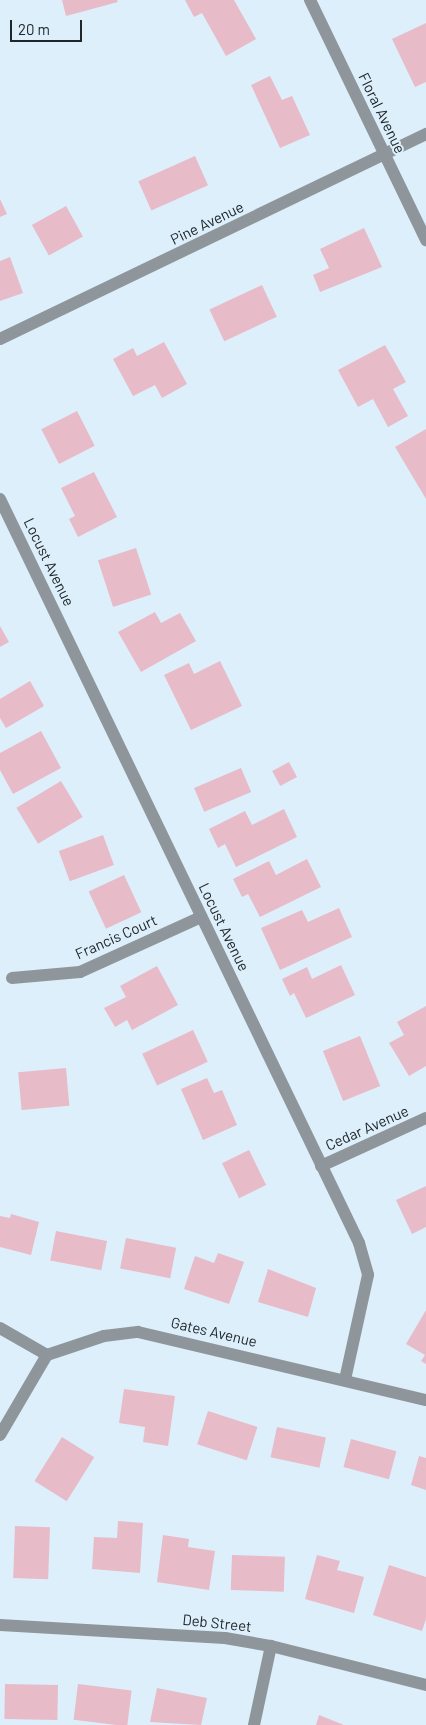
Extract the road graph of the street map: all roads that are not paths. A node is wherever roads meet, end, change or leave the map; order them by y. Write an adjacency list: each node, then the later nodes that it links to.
1 (310, 0): 3 (street, Floral Avenue)
2 (426, 134): 3 (street, Pine Avenue)
3 (384, 154): 4 (street, Floral Avenue); 5 (street, Pine Avenue)
4 (426, 240)
5 (0, 339)
6 (0, 499): 7 (street, Locust Avenue)
7 (201, 917): 8 (street, Francis Court); 10 (street, Locust Avenue)
8 (12, 978)
9 (426, 1118): 10 (street, Cedar Avenue)
10 (321, 1166): 13 (street, Locust Avenue)
11 (0, 1328): 12 (street)
12 (47, 1355): 13 (street, Gates Avenue); 15 (street)
13 (345, 1380): 14 (street, Gates Avenue)
14 (426, 1400)
15 (0, 1435)
16 (0, 1625): 17 (street, Deb Street)
17 (271, 1646): 18 (street, Deb Street); 19 (street)
18 (426, 1685)
19 (254, 1725)

